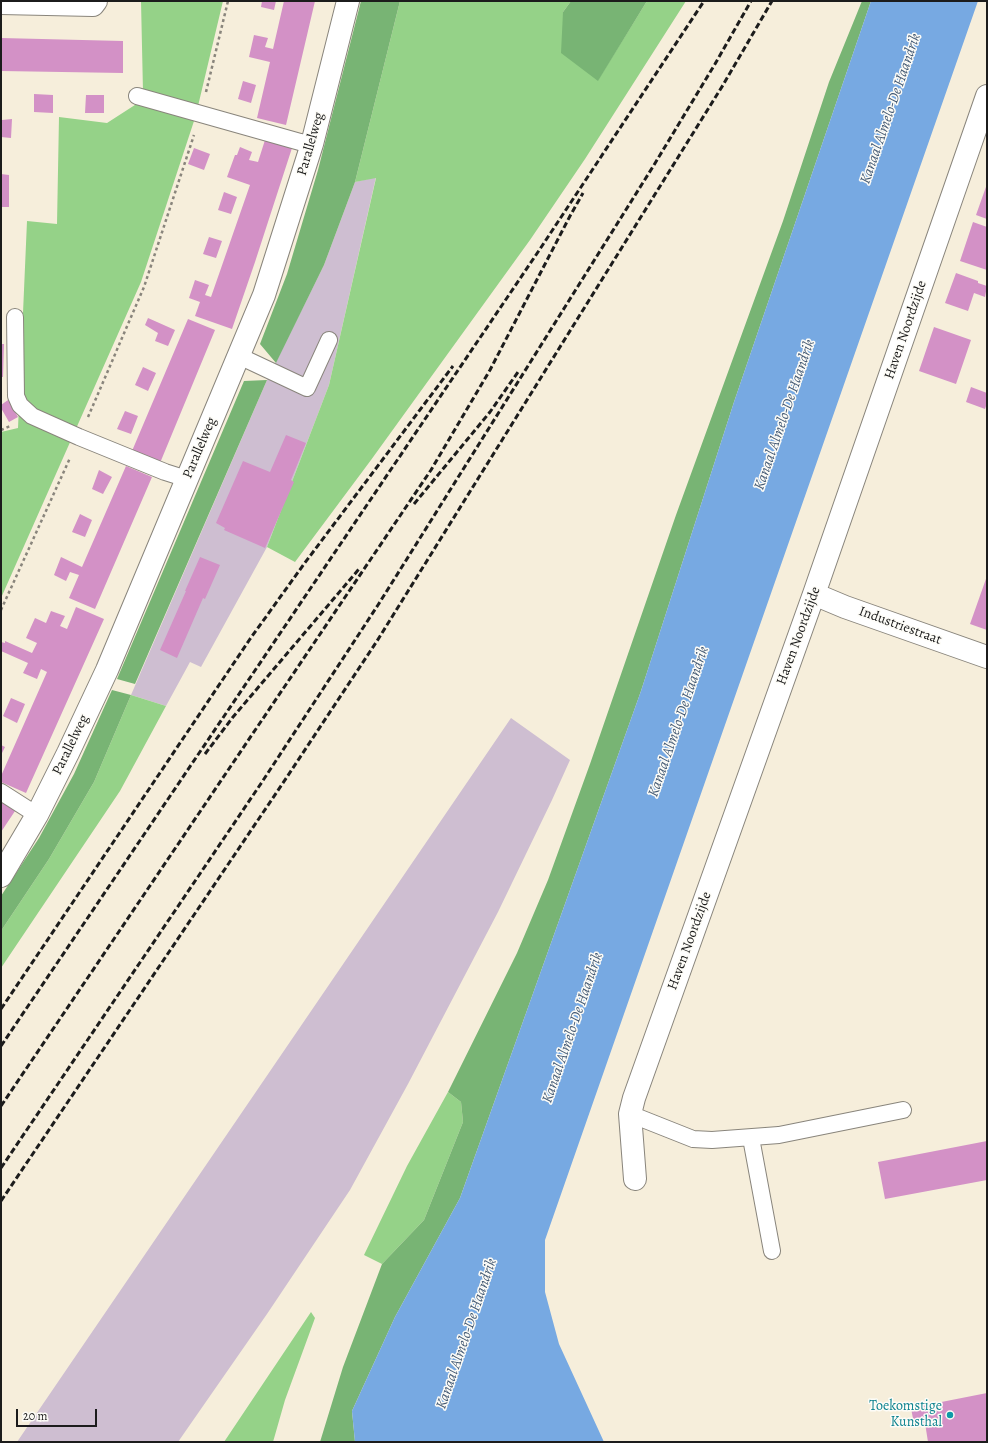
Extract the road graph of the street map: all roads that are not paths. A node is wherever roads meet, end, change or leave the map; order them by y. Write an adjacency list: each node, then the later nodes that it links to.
1 (96, 1): 3 (street)
2 (348, 1): 6 (street, Parallelweg)
3 (1, 4)
4 (137, 96): 6 (lane)
5 (987, 96): 11 (street, Haven Noordzijde)
6 (312, 144): 9 (street, Parallelweg)
7 (15, 317): 10 (lane)
8 (329, 340): 9 (lane)
9 (238, 356): 10 (street, Parallelweg)
10 (187, 479): 14 (street, Parallelweg)
11 (814, 594): 12 (street, Industriestraat); 17 (street, Haven Noordzijde)
12 (987, 657)
13 (1, 792): 14 (lane)
14 (37, 815): 15 (street, Parallelweg)
15 (1, 876)
16 (903, 1110): 18 (lane)
17 (630, 1114): 18 (lane); 19 (street, Haven Noordzijde)
18 (751, 1138): 20 (lane)
19 (635, 1178)
20 (772, 1251)

